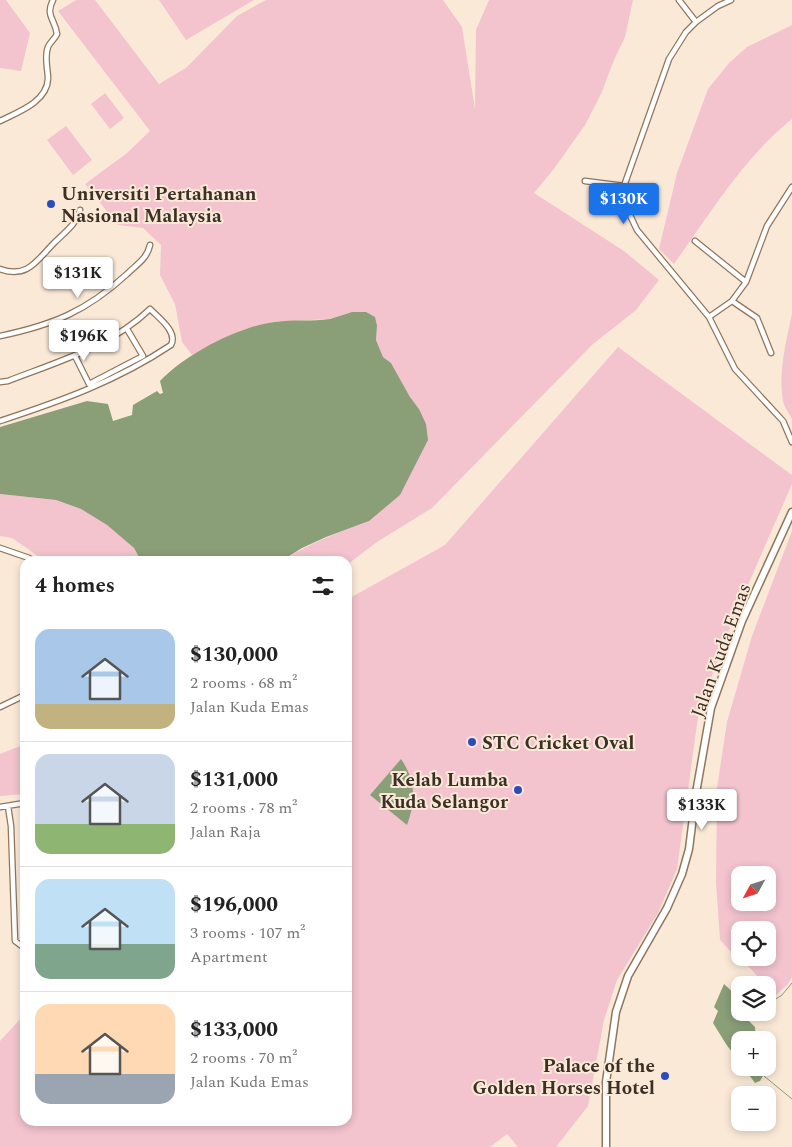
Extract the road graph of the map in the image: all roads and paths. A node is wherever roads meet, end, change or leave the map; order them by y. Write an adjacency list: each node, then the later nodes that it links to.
1 (53, 0): 5 (street)
2 (679, 0): 4 (street)
3 (732, 0): 4 (street)
4 (696, 22): 7 (street)
5 (0, 121)
6 (585, 181): 7 (street)
7 (624, 186): 15 (street)
8 (792, 187): 13 (street)
9 (80, 210): 12 (street)
10 (695, 241): 13 (street)
11 (150, 245): 17 (street)
12 (0, 269)
13 (746, 282): 14 (street)
14 (732, 301): 15 (street); 18 (street)
15 (709, 317): 22 (street)
16 (127, 329): 19 (street); 19 (street); 21 (street)
17 (0, 336)
18 (771, 353)
19 (75, 356): 20 (street)
20 (0, 382)
21 (0, 421)
22 (792, 442)
23 (792, 512): 32 (street, Jalan Kuda Emas)
24 (0, 548): 25 (street)
25 (24, 556)
26 (20, 697): 27 (street)
27 (0, 707)
28 (20, 805): 29 (street)
29 (8, 806): 30 (street); 31 (street)
30 (0, 807)
31 (20, 945)
32 (606, 1147)

